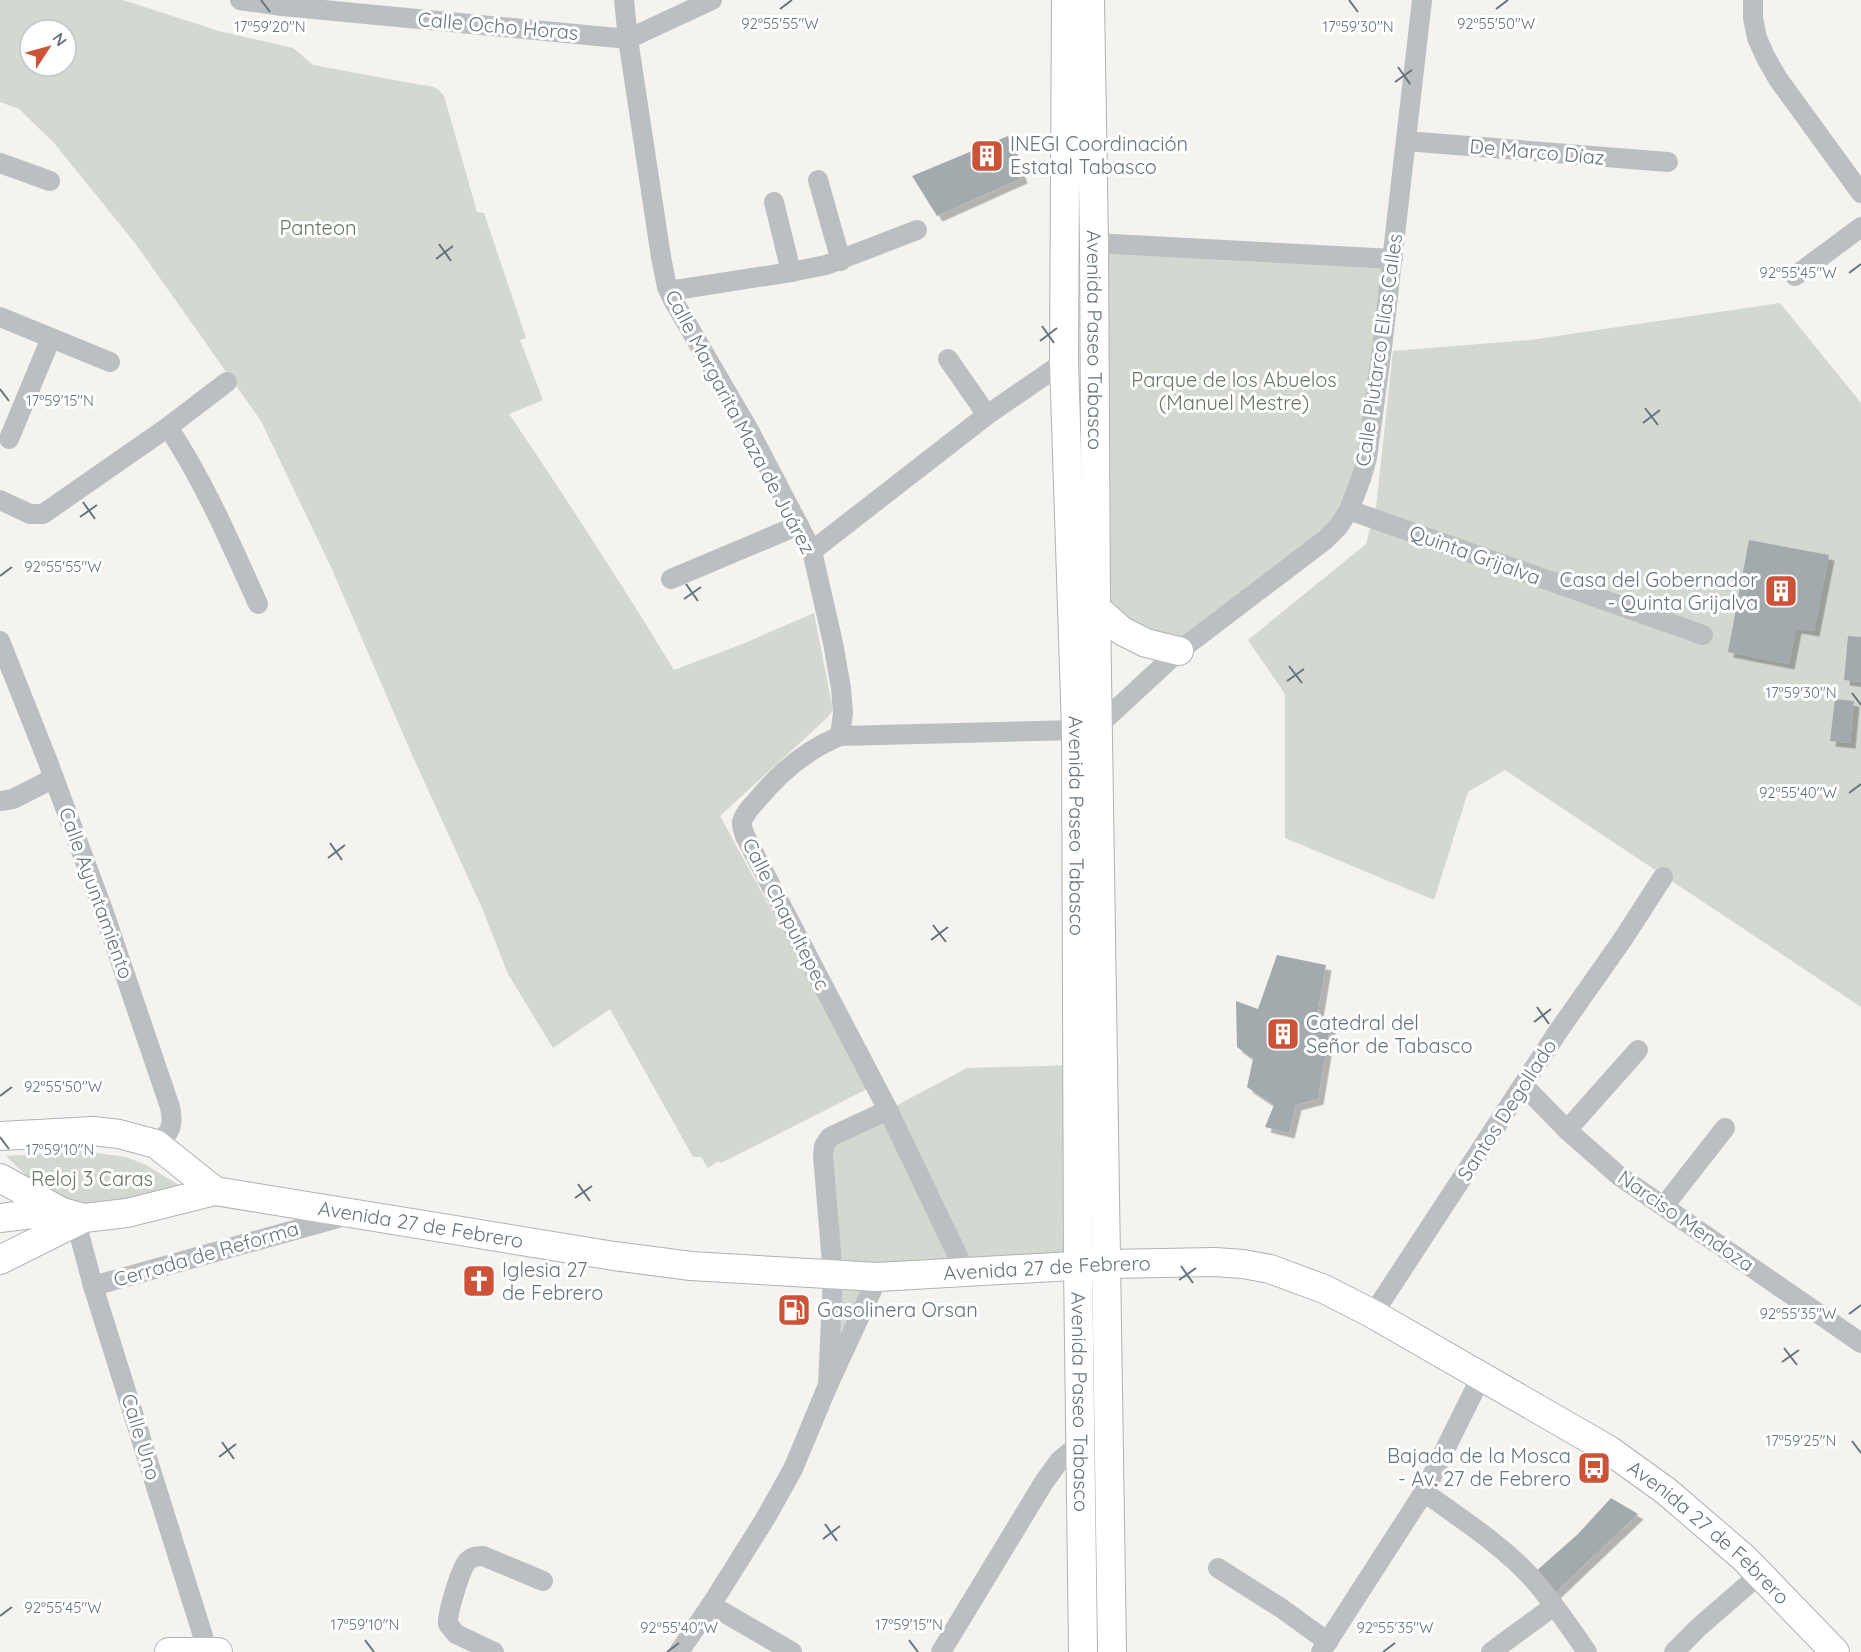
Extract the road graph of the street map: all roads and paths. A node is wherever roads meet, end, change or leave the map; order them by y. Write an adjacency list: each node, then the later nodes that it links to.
1 (240, 0): 8 (street, Calle Ocho Horas)
2 (624, 0): 8 (street, Calle Margarita Maza de Juárez)
3 (712, 0): 8 (street)
4 (1066, 0): 28 (main road, Avenida Paseo Tabasco)
5 (1090, 0): 18 (main road, Avenida Paseo Tabasco)
6 (1422, 0): 9 (street, Calle Plutarco Elías Calles)
7 (1753, 0): 14 (street)
8 (628, 39): 23 (street, Calle Margarita Maza de Juárez)
9 (1406, 141): 10 (street, De Marco Díaz); 19 (street, Calle Plutarco Elías Calles)
10 (1668, 162)
11 (0, 163): 13 (street)
12 (818, 180): 20 (street)
13 (50, 181)
14 (1861, 193)
15 (774, 202): 21 (street)
16 (1861, 227): 22 (street)
17 (917, 230): 20 (street)
18 (1094, 243): 19 (street); 39 (main road, Avenida Paseo Tabasco)
19 (1392, 259): 34 (street, Calle Plutarco Elías Calles)
20 (841, 261): 21 (street)
21 (791, 272): 23 (street)
22 (1795, 276)
23 (669, 291): 35 (street, Calle Margarita Maza de Juárez)
24 (0, 317): 25 (street)
25 (51, 338): 27 (street); 32 (street)
26 (948, 359): 30 (street)
27 (110, 362)
28 (1064, 362): 30 (street); 43 (main road, Avenida Paseo Tabasco)
29 (227, 382): 31 (street)
30 (987, 415): 36 (street)
31 (168, 427): 33 (street); 38 (street)
32 (9, 439)
33 (0, 500)
34 (1349, 510): 40 (street, Quinta Grijalva); 42 (street, Calle Plutarco Elías Calles)
35 (799, 525): 36 (street, Calle Margarita Maza de Juárez); 37 (street)
36 (812, 551): 44 (street, Calle Margarita Maza de Juárez)
37 (671, 579)
38 (258, 604)
39 (1096, 608): 42 (main road); 43 (main road, Avenida Paseo Tabasco)
40 (1703, 635)
41 (0, 641): 45 (street, Calle Ayuntamiento)
42 (1179, 651): 43 (street, Calle Plutarco Elías Calles)
43 (1087, 728): 44 (street, Calle Chapultepec); 62 (main road, Avenida Paseo Tabasco); 63 (main road, Avenida Paseo Tabasco)
44 (840, 736): 50 (street, Calle Chapultepec)
45 (54, 778): 46 (street); 54 (street, Calle Ayuntamiento)
46 (0, 801)
47 (1663, 877): 49 (street, Santos Degollado)
48 (1638, 1050): 52 (street)
49 (1523, 1085): 52 (street, Narciso Mendoza); 68 (street, Santos Degollado)
50 (888, 1110): 64 (street, Calle Chapultepec); 65 (street)
51 (1725, 1128): 57 (street)
52 (1567, 1130): 57 (street, Narciso Mendoza)
53 (0, 1136): 54 (main road, Avenida 27 de Febrero)
54 (156, 1144): 56 (main road, Avenida 27 de Febrero)
55 (0, 1178): 60 (main road, Avenida 27 de Febrero)
56 (215, 1191): 58 (main road, Avenida 27 de Febrero); 60 (main road, Avenida 27 de Febrero)
57 (1664, 1206): 69 (street, Narciso Mendoza)
58 (354, 1213): 65 (main road, Avenida 27 de Febrero); 67 (street, Cerrada de Reforma)
59 (0, 1218): 60 (main road)
60 (80, 1220): 61 (main road); 67 (street, Calle Uno)
61 (0, 1260)
62 (1107, 1264): 63 (main road, Avenida 27 de Febrero); 68 (main road, Avenida 27 de Febrero); 87 (main road, Avenida Paseo Tabasco)
63 (1078, 1265): 64 (main road, Avenida 27 de Febrero); 72 (main road, Avenida Paseo Tabasco)
64 (966, 1273): 66 (main road, Avenida 27 de Febrero)
65 (832, 1275): 66 (main road, Avenida 27 de Febrero); 71 (street)
66 (878, 1277): 71 (street)
67 (93, 1286): 81 (street, Calle Uno)
68 (1373, 1314): 70 (main road, Avenida 27 de Febrero)
69 (1861, 1342)
70 (1481, 1377): 73 (street); 75 (main road, Avenida 27 de Febrero)
71 (828, 1386): 77 (street)
72 (1081, 1443): 85 (street); 86 (main road, Avenida Paseo Tabasco)
73 (1424, 1492): 78 (street); 79 (street)
74 (1218, 1568): 79 (street)
75 (1760, 1574): 90 (street); 91 (main road, Avenida 27 de Febrero)
76 (543, 1581): 82 (street)
77 (711, 1605): 83 (street); 84 (street)
78 (1554, 1606): 88 (street); 89 (street)
79 (1325, 1647)
80 (169, 1652): 81 (main road)
81 (211, 1652)
82 (494, 1652)
83 (679, 1652)
84 (792, 1652)
85 (941, 1652)
86 (1083, 1652)
87 (1112, 1652)
88 (1491, 1652)
89 (1587, 1652)
90 (1674, 1652)
91 (1835, 1652)

